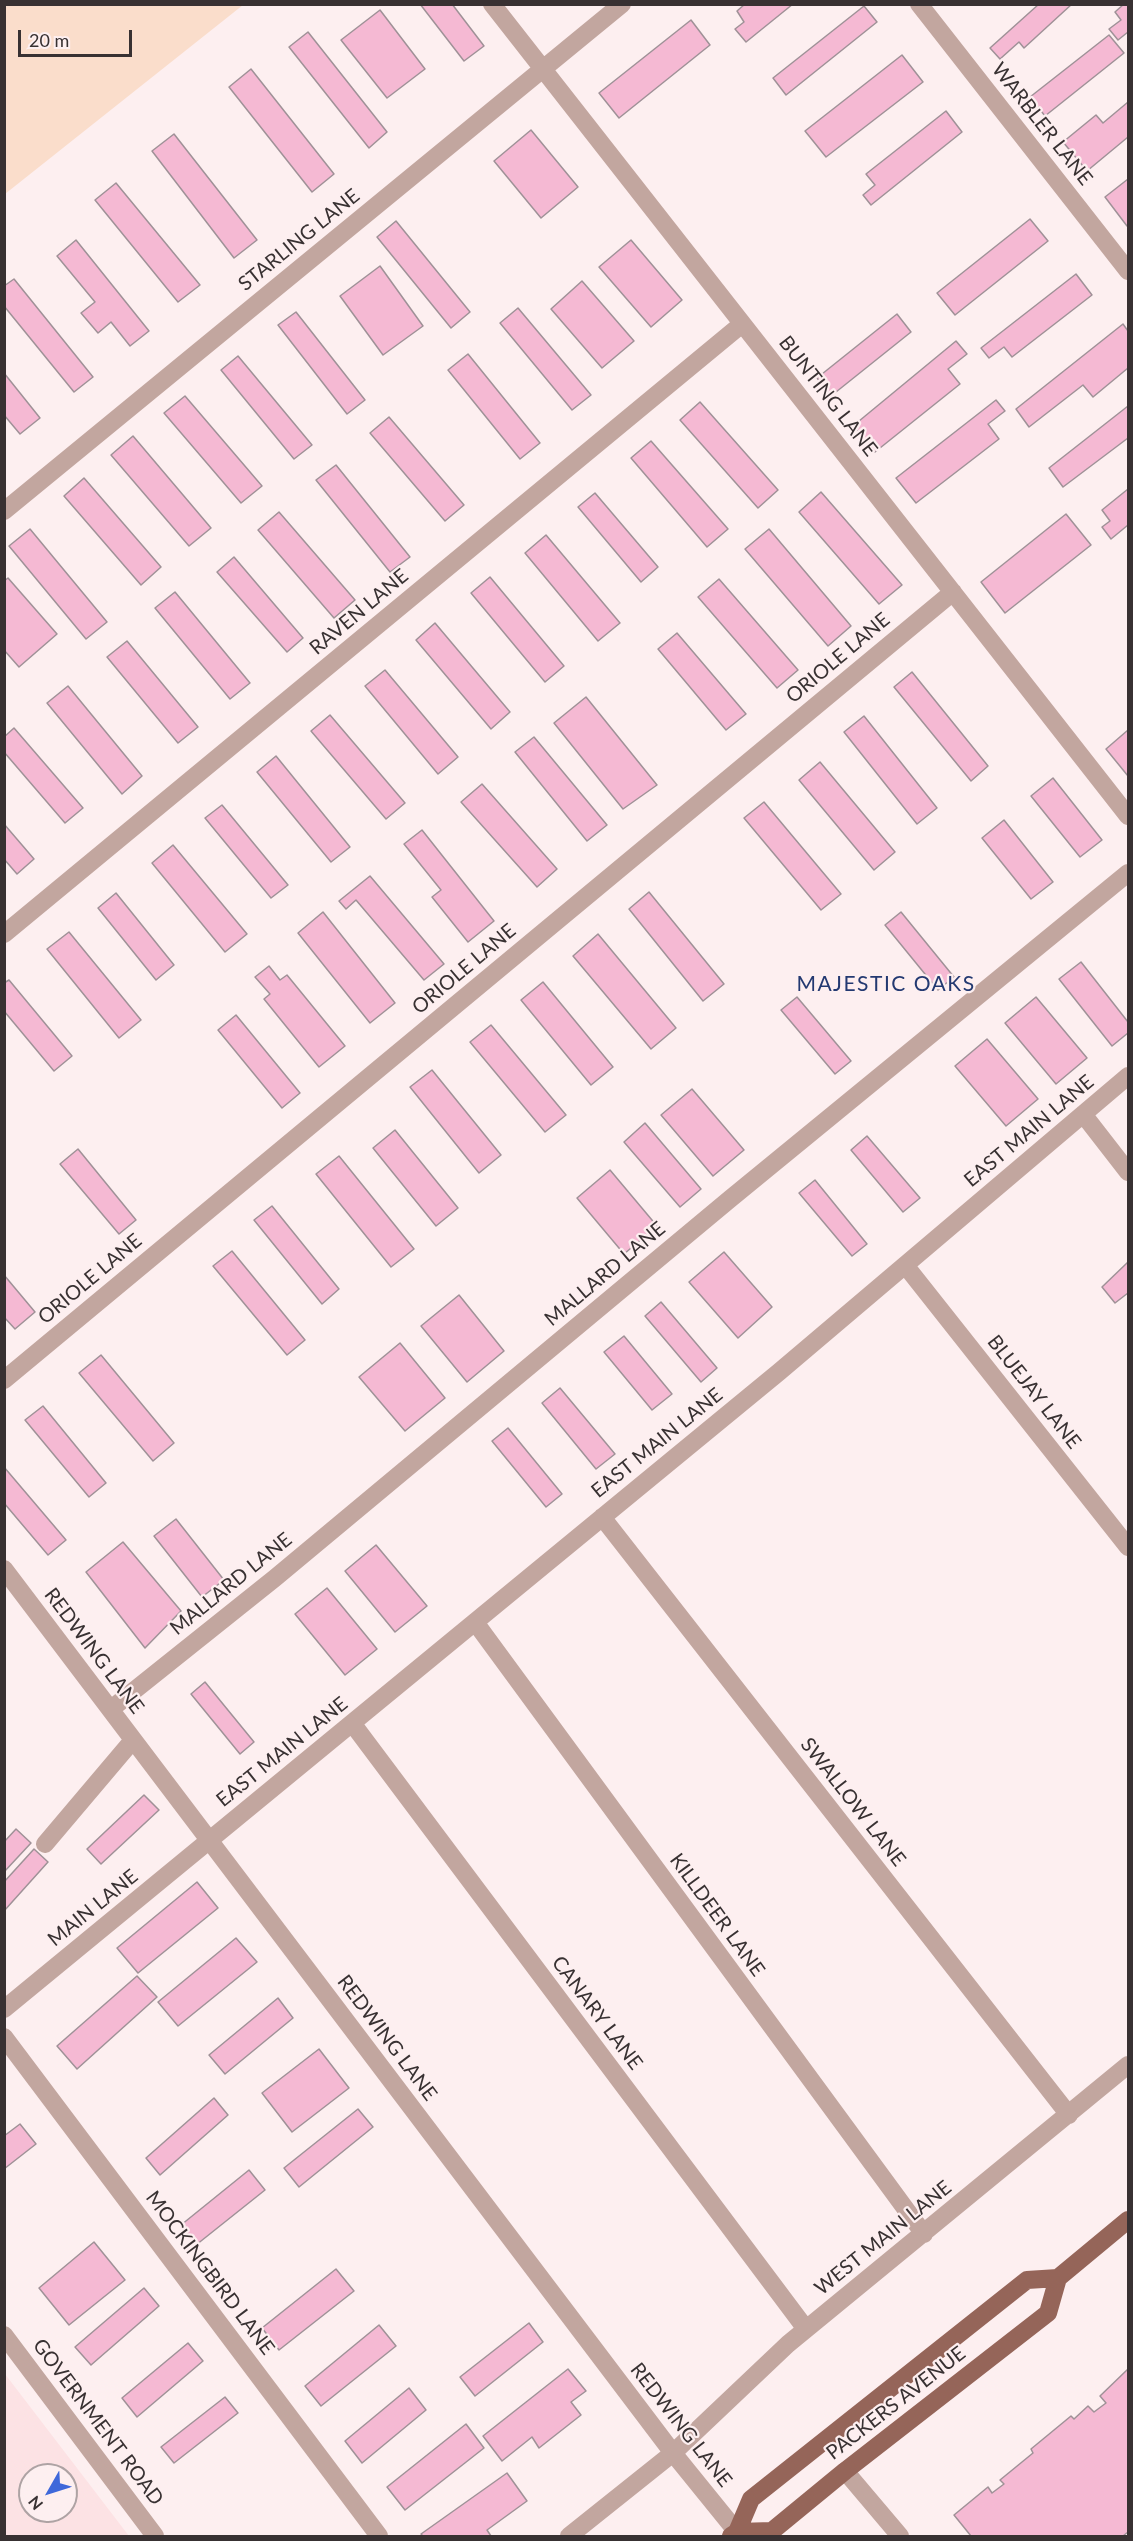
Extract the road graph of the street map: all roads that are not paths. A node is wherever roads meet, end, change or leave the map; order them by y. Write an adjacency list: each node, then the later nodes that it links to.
1 (492, 4): 4 (street, BUNTING LANE)
2 (622, 4): 4 (street, STARLING LANE)
3 (920, 4): 5 (street, WARBLER LANE)
4 (543, 70): 6 (street, BUNTING LANE); 7 (street, STARLING LANE)
5 (1128, 272)
6 (742, 324): 8 (street, BUNTING LANE); 11 (street, RAVEN LANE)
7 (4, 511)
8 (953, 592): 9 (street, BUNTING LANE); 16 (street, ORIOLE LANE)
9 (1128, 816)
10 (1128, 873): 21 (street, MALLARD LANE)
11 (4, 934)
12 (1128, 1076): 13 (street, EAST MAIN LANE)
13 (1083, 1114): 14 (street); 15 (street, EAST MAIN LANE)
14 (1128, 1172)
15 (905, 1265): 17 (street, EAST MAIN LANE); 18 (street, BLUEJAY LANE)
16 (4, 1380)
17 (602, 1517): 20 (street, EAST MAIN LANE); 29 (street, SWALLOW LANE)
18 (1128, 1547)
19 (4, 1569): 21 (street, REDWING LANE)
20 (475, 1622): 22 (street, EAST MAIN LANE); 31 (street, KILLDEER LANE)
21 (111, 1709): 23 (street, REDWING LANE)
22 (352, 1723): 24 (street, EAST MAIN LANE); 33 (street, CANARY LANE)
23 (133, 1740): 24 (street, REDWING LANE); 25 (street)
24 (210, 1840): 26 (street, MAIN LANE); 35 (street, REDWING LANE)
25 (45, 1844)
26 (4, 2009)
27 (4, 2037): 39 (street, MOCKINGBIRD LANE)
28 (1128, 2065): 29 (street, WEST MAIN LANE)
29 (1069, 2115): 31 (street, WEST MAIN LANE)
30 (1128, 2220): 32 (main road)
31 (924, 2234): 33 (street, WEST MAIN LANE)
32 (1058, 2278): 36 (main road, PACKERS AVENUE); 37 (main road, PACKERS AVENUE)
33 (806, 2329): 35 (street, WEST MAIN LANE)
34 (4, 2335): 38 (street, GOVERNMENT ROAD)
35 (673, 2453): 37 (street, REDWING LANE); 40 (street)
36 (845, 2471): 37 (main road, PACKERS AVENUE); 41 (street)
37 (734, 2534)
38 (155, 2536)
39 (379, 2536)
40 (569, 2536)
41 (900, 2536)

